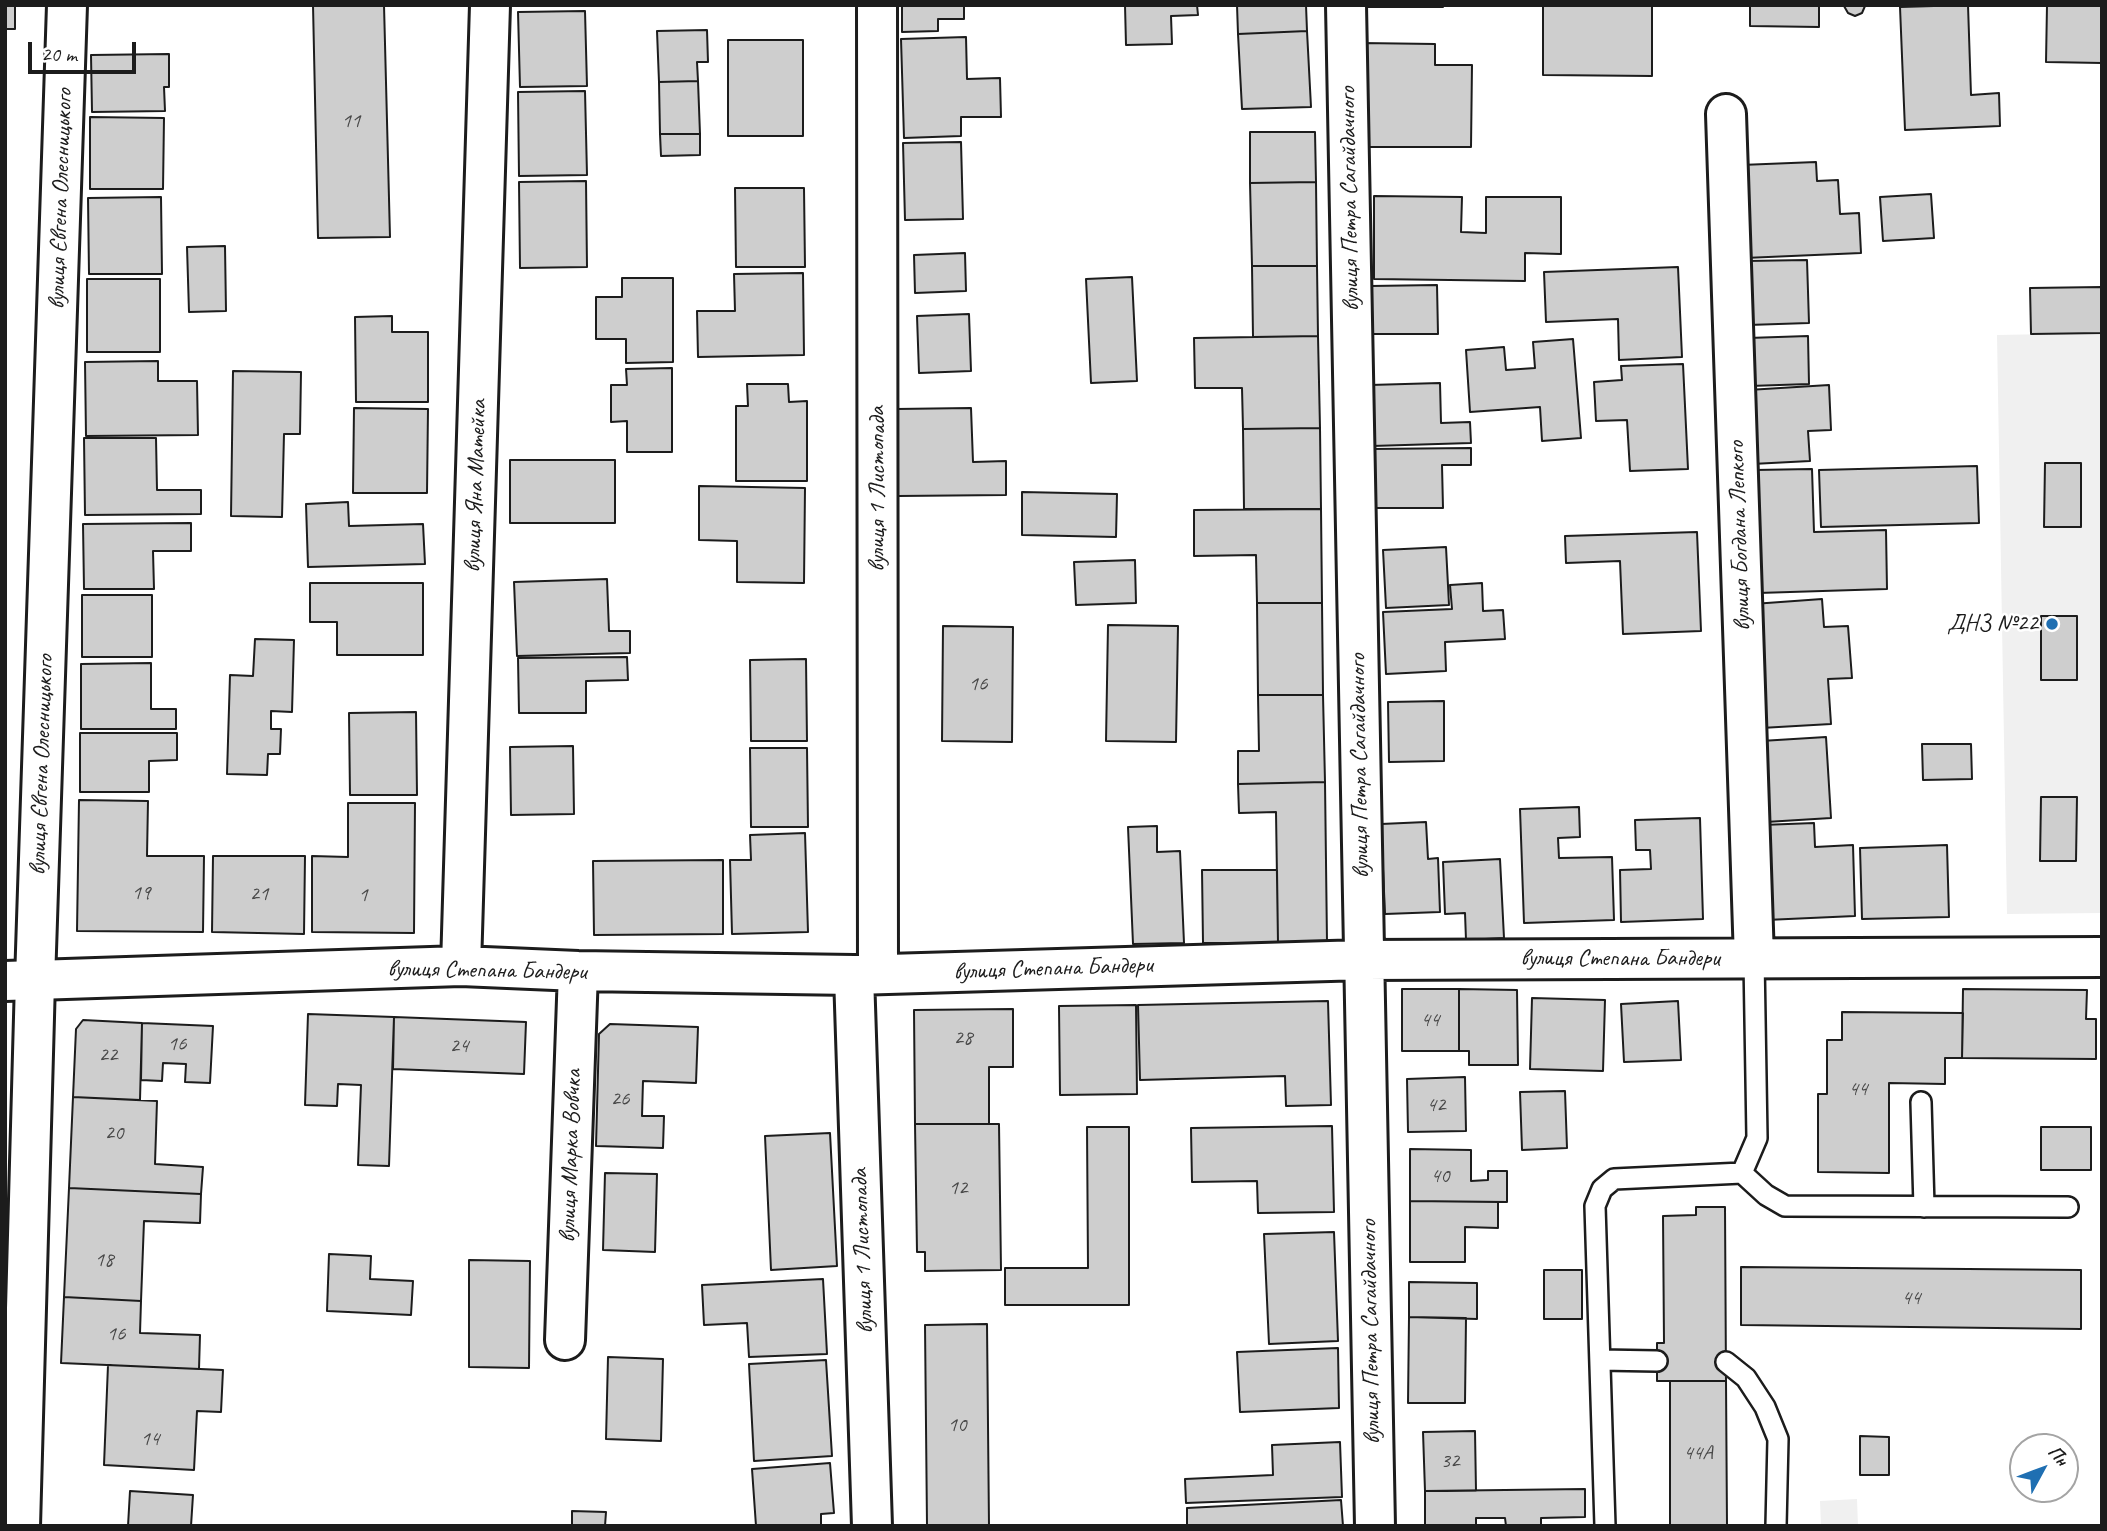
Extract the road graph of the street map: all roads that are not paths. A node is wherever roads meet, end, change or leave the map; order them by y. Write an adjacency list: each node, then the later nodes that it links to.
1 (67, 5): 12 (street, вулиця Євгена Олесницького)
2 (490, 5): 9 (street, вулиця Яна Матейка)
3 (877, 5): 11 (street, вулиця 1 Листопада)
4 (1346, 5): 8 (street, вулиця Петра Сагайдачного)
5 (1726, 114): 7 (street, вулиця Богдана Лепкого)
6 (2102, 957): 7 (street, вулиця Степана Бандери)
7 (1754, 958): 8 (street, вулиця Степана Бандери); 14 (lane)
8 (1364, 960): 11 (street, вулиця Степана Бандери); 24 (street, вулиця Петра Сагайдачного)
9 (461, 966): 10 (street, вулиця Степана Бандери); 12 (street, вулиця Степана Бандери)
10 (578, 971): 11 (street, вулиця Степана Бандери); 17 (street, вулиця Марка Вовчка)
11 (866, 974): 23 (street, вулиця 1 Листопада)
12 (20, 981): 21 (street, вулиця Євгена Олесницького)
13 (1921, 1102): 15 (lane)
14 (1742, 1173): 15 (lane); 18 (lane)
15 (1924, 1207): 16 (lane)
16 (2068, 1207)
17 (565, 1340)
18 (1600, 1360): 19 (lane); 25 (lane)
19 (1657, 1361)
20 (1726, 1362): 26 (lane)
21 (14, 1406): 22 (street, вулиця Євгена Олесницького)
22 (20, 1526)
23 (872, 1526)
24 (1376, 1526)
25 (1605, 1526)
26 (1776, 1526)

